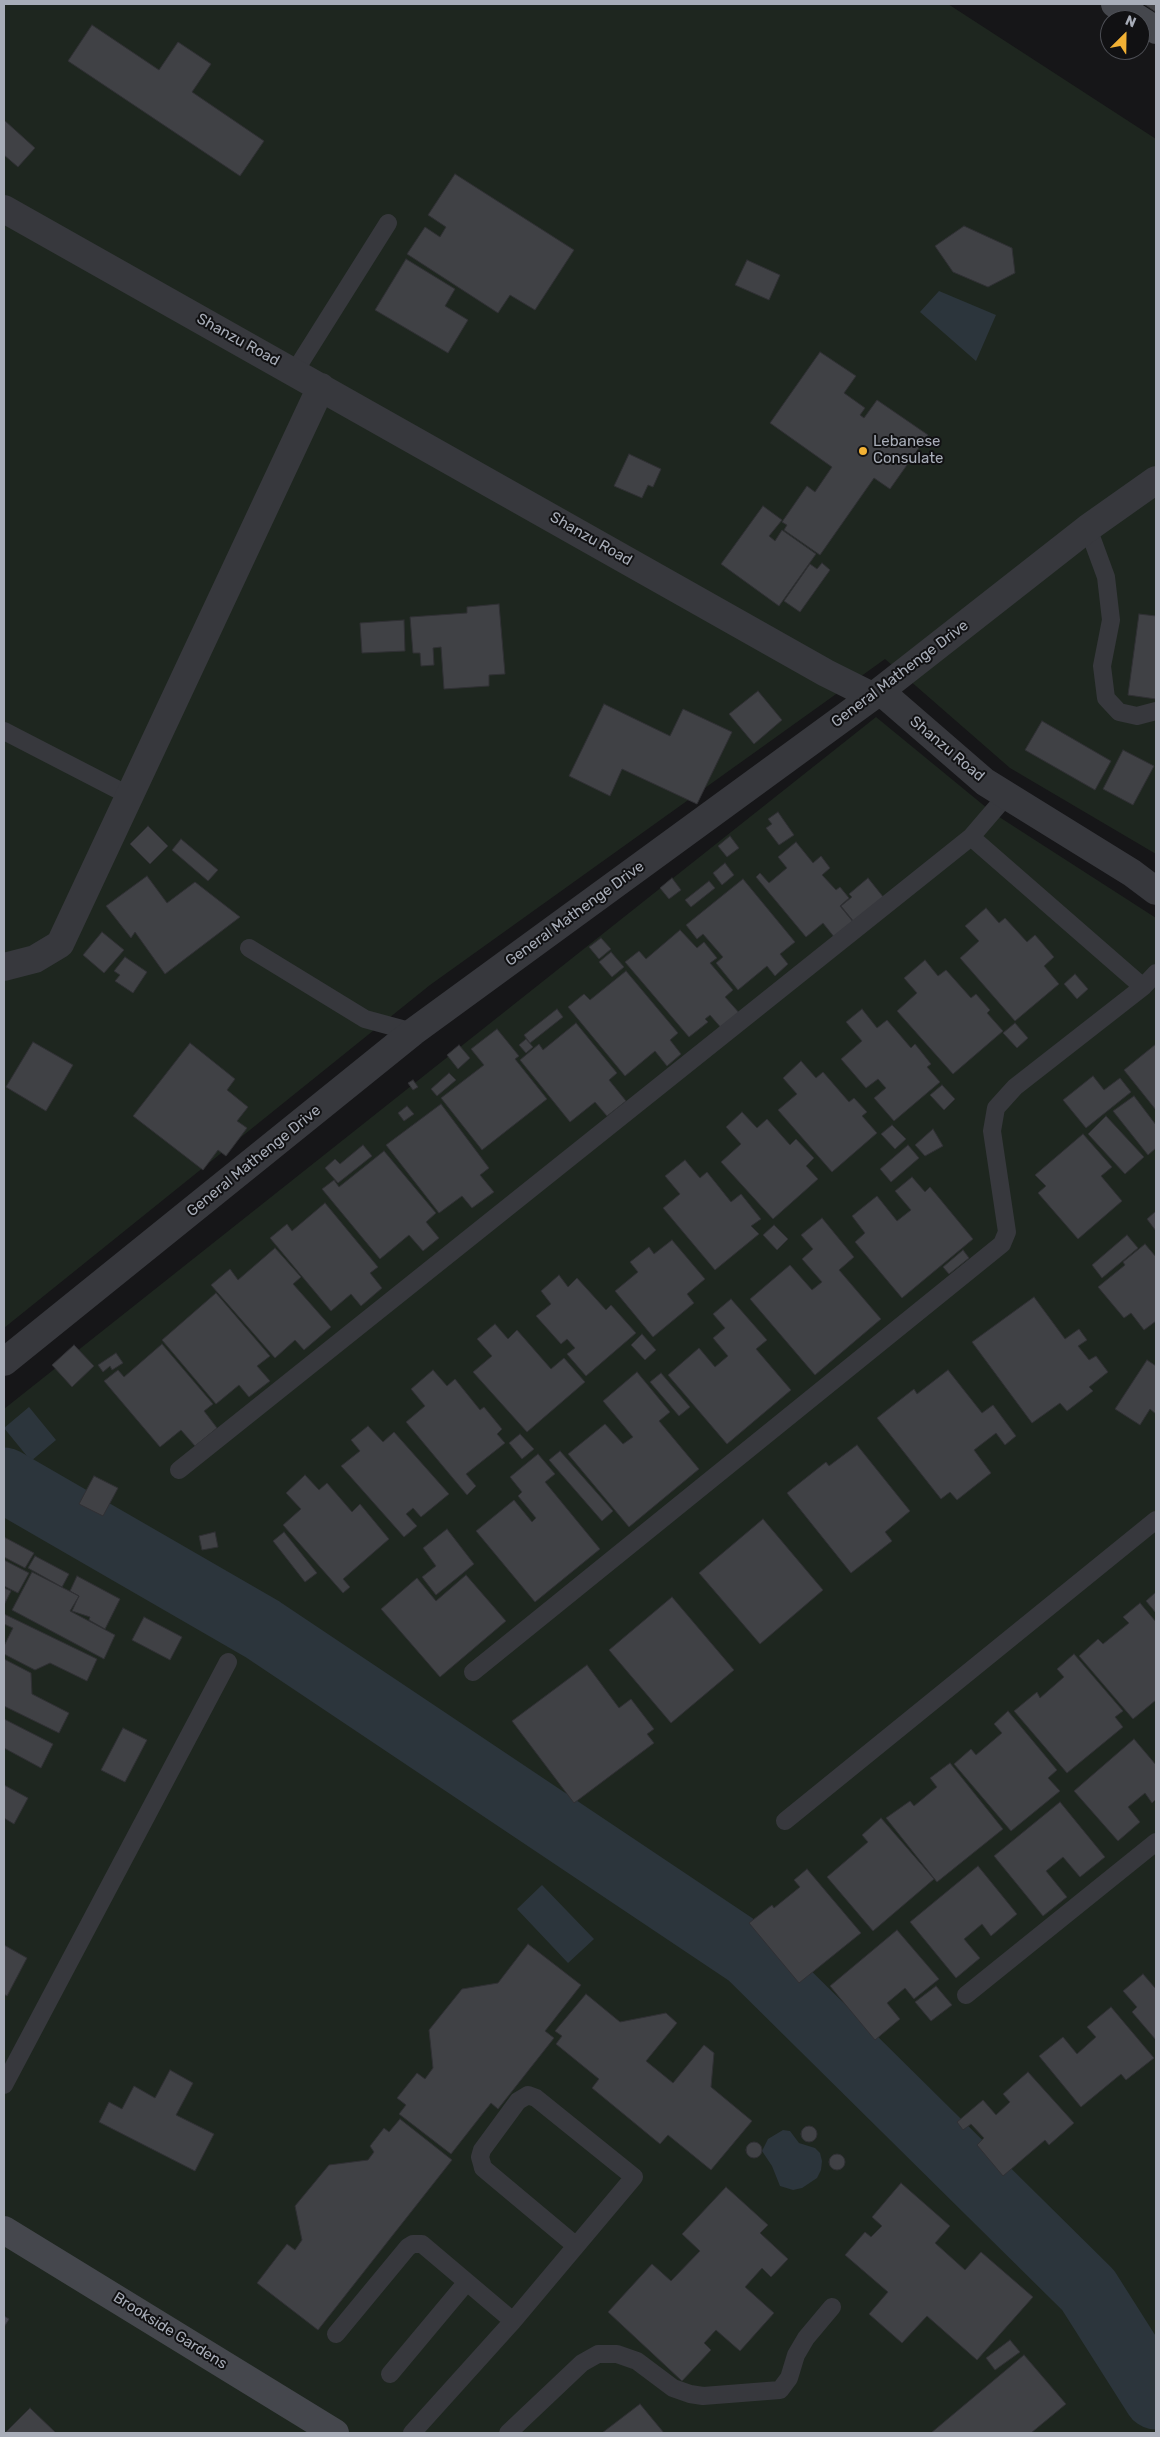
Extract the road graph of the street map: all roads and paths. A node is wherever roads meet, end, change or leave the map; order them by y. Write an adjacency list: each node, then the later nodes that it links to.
1 (1114, 4): 2 (street)
2 (1156, 30)
3 (4, 209): 5 (street, Shanzu Road)
4 (388, 223): 5 (lane)
5 (295, 371): 6 (street, Shanzu Road)
6 (321, 386): 9 (street, Shanzu Road); 13 (street)
7 (1156, 480): 8 (street, General Mathenge Drive)
8 (1088, 528): 9 (street, General Mathenge Drive); 10 (lane)
9 (880, 691): 12 (street, Shanzu Road); 20 (street, General Mathenge Drive)
10 (1156, 711)
11 (4, 732): 13 (lane)
12 (1007, 795): 14 (lane); 15 (street, Shanzu Road)
13 (130, 796): 17 (street)
14 (971, 837): 19 (lane); 22 (lane)
15 (1156, 890)
16 (249, 948): 20 (lane)
17 (4, 967)
18 (1156, 973): 19 (lane)
19 (1143, 987): 25 (lane)
20 (413, 1032): 21 (street, General Mathenge Drive)
21 (4, 1362)
22 (179, 1470)
23 (1156, 1520): 26 (lane)
24 (228, 1662): 29 (lane)
25 (473, 1672)
26 (785, 1821)
27 (1156, 1842): 28 (lane)
28 (966, 1995)
29 (4, 2085)
30 (4, 2230): 37 (street, Brookside Gardens)
31 (575, 2245): 31 (lane); 34 (lane)
32 (466, 2283): 34 (lane); 35 (lane); 36 (lane)
33 (832, 2307): 39 (lane)
34 (513, 2321): 38 (lane)
35 (336, 2334)
36 (390, 2374)
37 (335, 2433)
38 (412, 2433)
39 (508, 2433)

